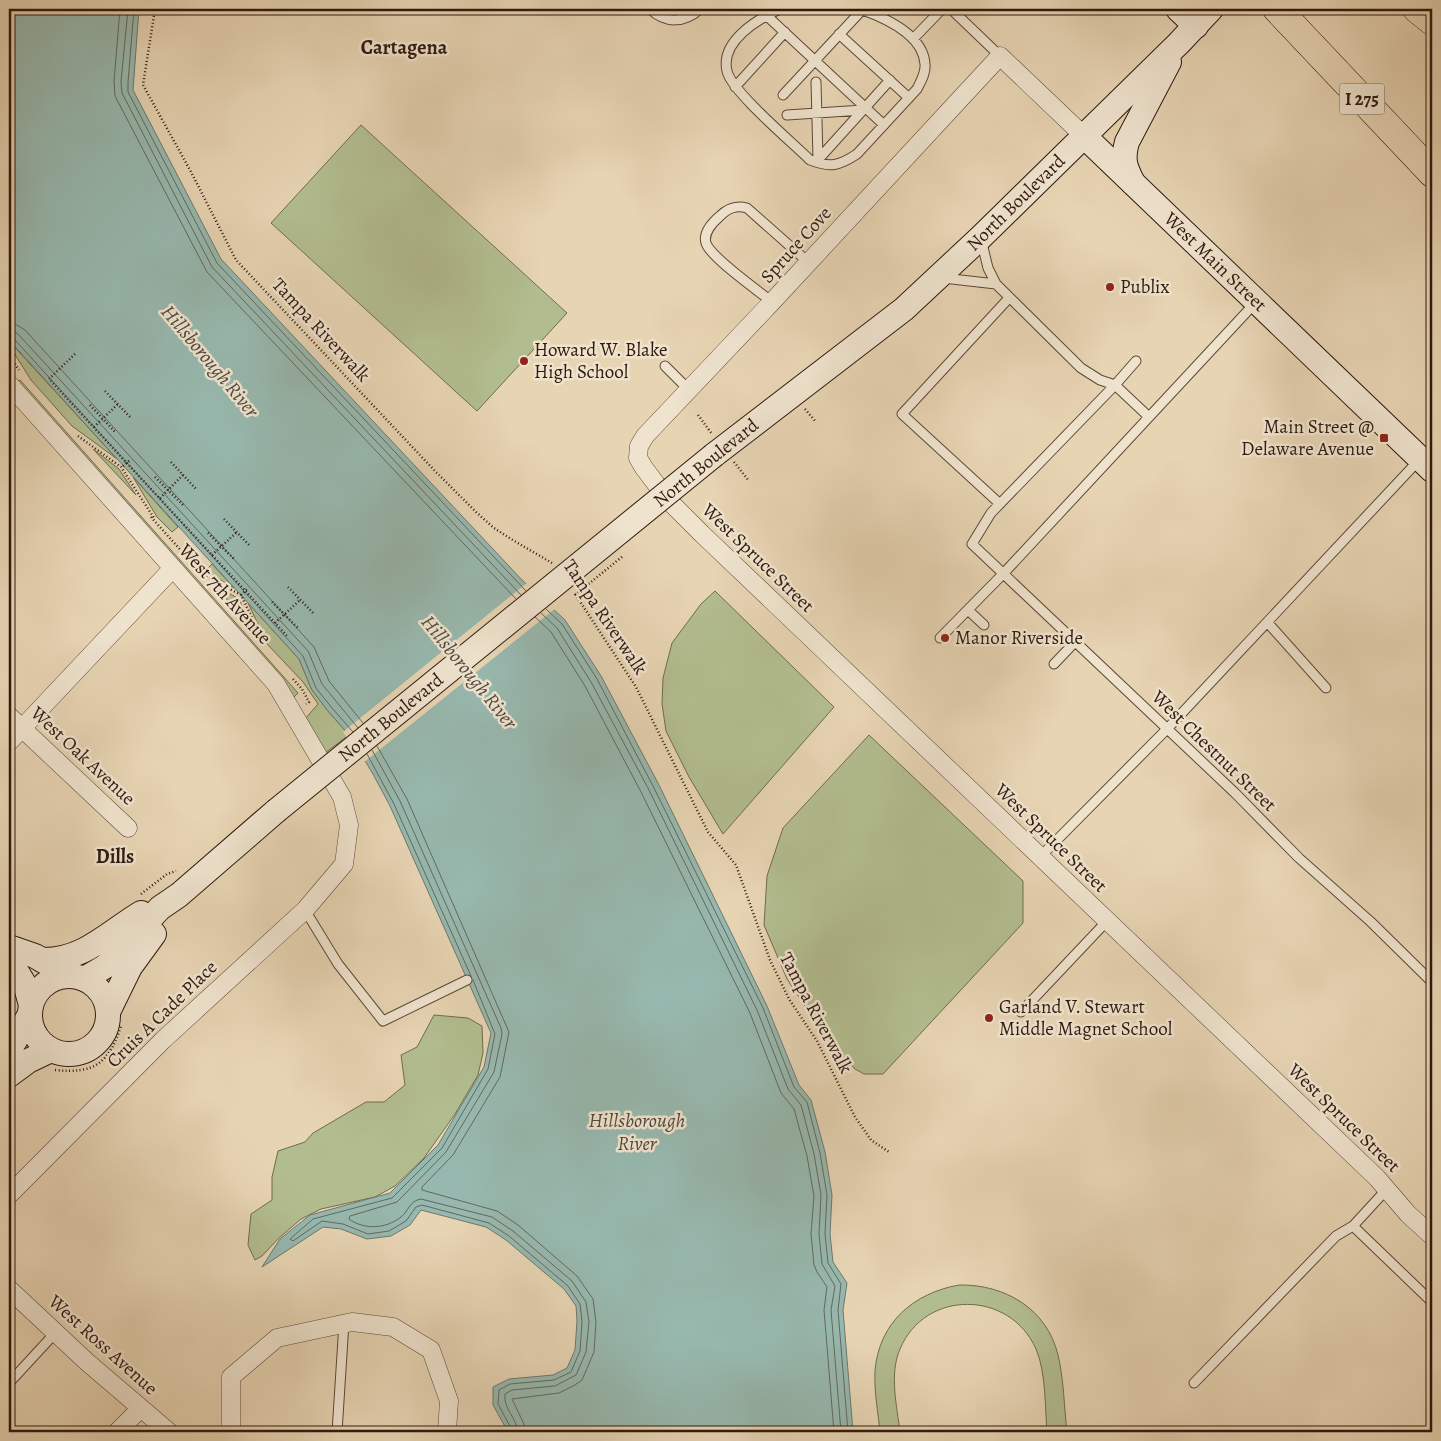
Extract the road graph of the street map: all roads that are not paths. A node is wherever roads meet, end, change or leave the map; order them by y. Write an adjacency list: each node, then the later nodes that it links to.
1 (650, 9): 2 (lane)
2 (700, 9)
3 (780, 9): 10 (lane)
4 (861, 9): 9 (lane); 15 (lane)
5 (942, 9): 16 (lane)
6 (950, 9): 18 (lane)
7 (1178, 9): 11 (street)
8 (1417, 9): 13 (highway)
9 (876, 11): 16 (lane)
10 (766, 15): 14 (lane); 22 (lane)
11 (1204, 17): 17 (street, North Boulevard)
12 (1284, 17): 31 (highway, I 275)
13 (1432, 21)
14 (785, 32): 19 (lane); 22 (lane)
15 (840, 34): 19 (lane); 20 (lane)
16 (913, 39): 24 (lane)
17 (1179, 43): 29 (street, North Boulevard); 32 (street)
18 (1000, 56): 29 (street, West Main Street); 34 (street, Spruce Cove)
19 (815, 60): 23 (lane); 25 (lane)
20 (890, 80): 24 (lane); 25 (lane)
21 (816, 82): 26 (lane)
22 (735, 86): 30 (lane)
23 (783, 95)
24 (909, 98): 28 (lane)
25 (864, 109): 26 (lane); 28 (lane); 30 (lane)
26 (817, 113): 27 (lane); 30 (lane)
27 (787, 115)
28 (884, 125): 30 (lane)
29 (1084, 136): 32 (street, West Main Street); 33 (street, North Boulevard)
30 (817, 161)
31 (1432, 173)
32 (1134, 184): 39 (street, West Main Street)
33 (980, 238): 35 (street, North Boulevard); 36 (lane)
34 (808, 262): 38 (street, Spruce Cove); 38 (lane)
35 (938, 278): 36 (lane); 65 (street, North Boulevard, bridge)
36 (996, 284): 37 (lane)
37 (1009, 298): 43 (lane); 48 (lane)
38 (772, 302): 44 (street, Spruce Cove)
39 (1256, 302): 45 (lane); 46 (street, West Main Street)
40 (1136, 361): 43 (lane)
41 (665, 366): 44 (lane)
42 (9, 384): 49 (street, West 7th Avenue)
43 (1115, 385): 45 (lane); 48 (lane)
44 (689, 390): 47 (street, Spruce Cove)
45 (1149, 417): 50 (lane)
46 (1426, 464): 52 (lane)
47 (644, 468): 63 (street, West Spruce Street)
48 (1000, 504): 50 (lane, West Chestnut Street)
49 (173, 568): 59 (street); 64 (street, West 7th Avenue)
50 (1003, 574): 51 (lane); 55 (lane, West Chestnut Street)
51 (968, 610): 53 (lane); 54 (lane)
52 (1267, 622): 57 (lane); 60 (lane)
53 (984, 625)
54 (940, 638)
55 (1075, 642): 56 (lane); 60 (lane, West Chestnut Street)
56 (1054, 664)
57 (1326, 688)
58 (9, 716): 59 (street, West Oak Avenue)
59 (22, 728): 61 (street); 62 (street, West Oak Avenue)
60 (1167, 729): 63 (lane); 73 (lane, West Chestnut Street)
61 (9, 742)
62 (128, 828)
63 (1040, 857): 67 (street, West Spruce Street)
64 (344, 864): 66 (street, Cruis A Cade Place)
65 (178, 895): 70 (street); 71 (street, North Boulevard); 76 (street, North Boulevard)
66 (305, 910): 72 (lane); 81 (street, Cruis A Cade Place)
67 (1107, 921): 75 (lane); 80 (street, West Spruce Street)
68 (9, 947): 70 (street)
69 (9, 959): 74 (street)
70 (42, 960): 71 (street)
71 (79, 977): 74 (street); 76 (street)
72 (467, 980)
73 (1432, 982)
74 (30, 1009): 77 (street); 78 (street)
75 (1021, 1012)
76 (116, 1017): 78 (street)
77 (9, 1052)
78 (52, 1060): 79 (street)
79 (9, 1075)
80 (1388, 1188): 82 (lane); 83 (street, West Spruce Street)
81 (9, 1195)
82 (1353, 1226): 85 (lane); 89 (lane)
83 (1432, 1236)
84 (9, 1289): 87 (street, West Ross Avenue)
85 (1432, 1302)
86 (348, 1322): 93 (street); 94 (lane); 95 (street)
87 (56, 1332): 88 (lane); 90 (street, West Ross Avenue)
88 (9, 1383)
89 (1194, 1383)
90 (141, 1408): 91 (street); 92 (street, West Ross Avenue)
91 (117, 1432)
92 (169, 1432)
93 (231, 1432)
94 (337, 1432)
95 (447, 1432)

